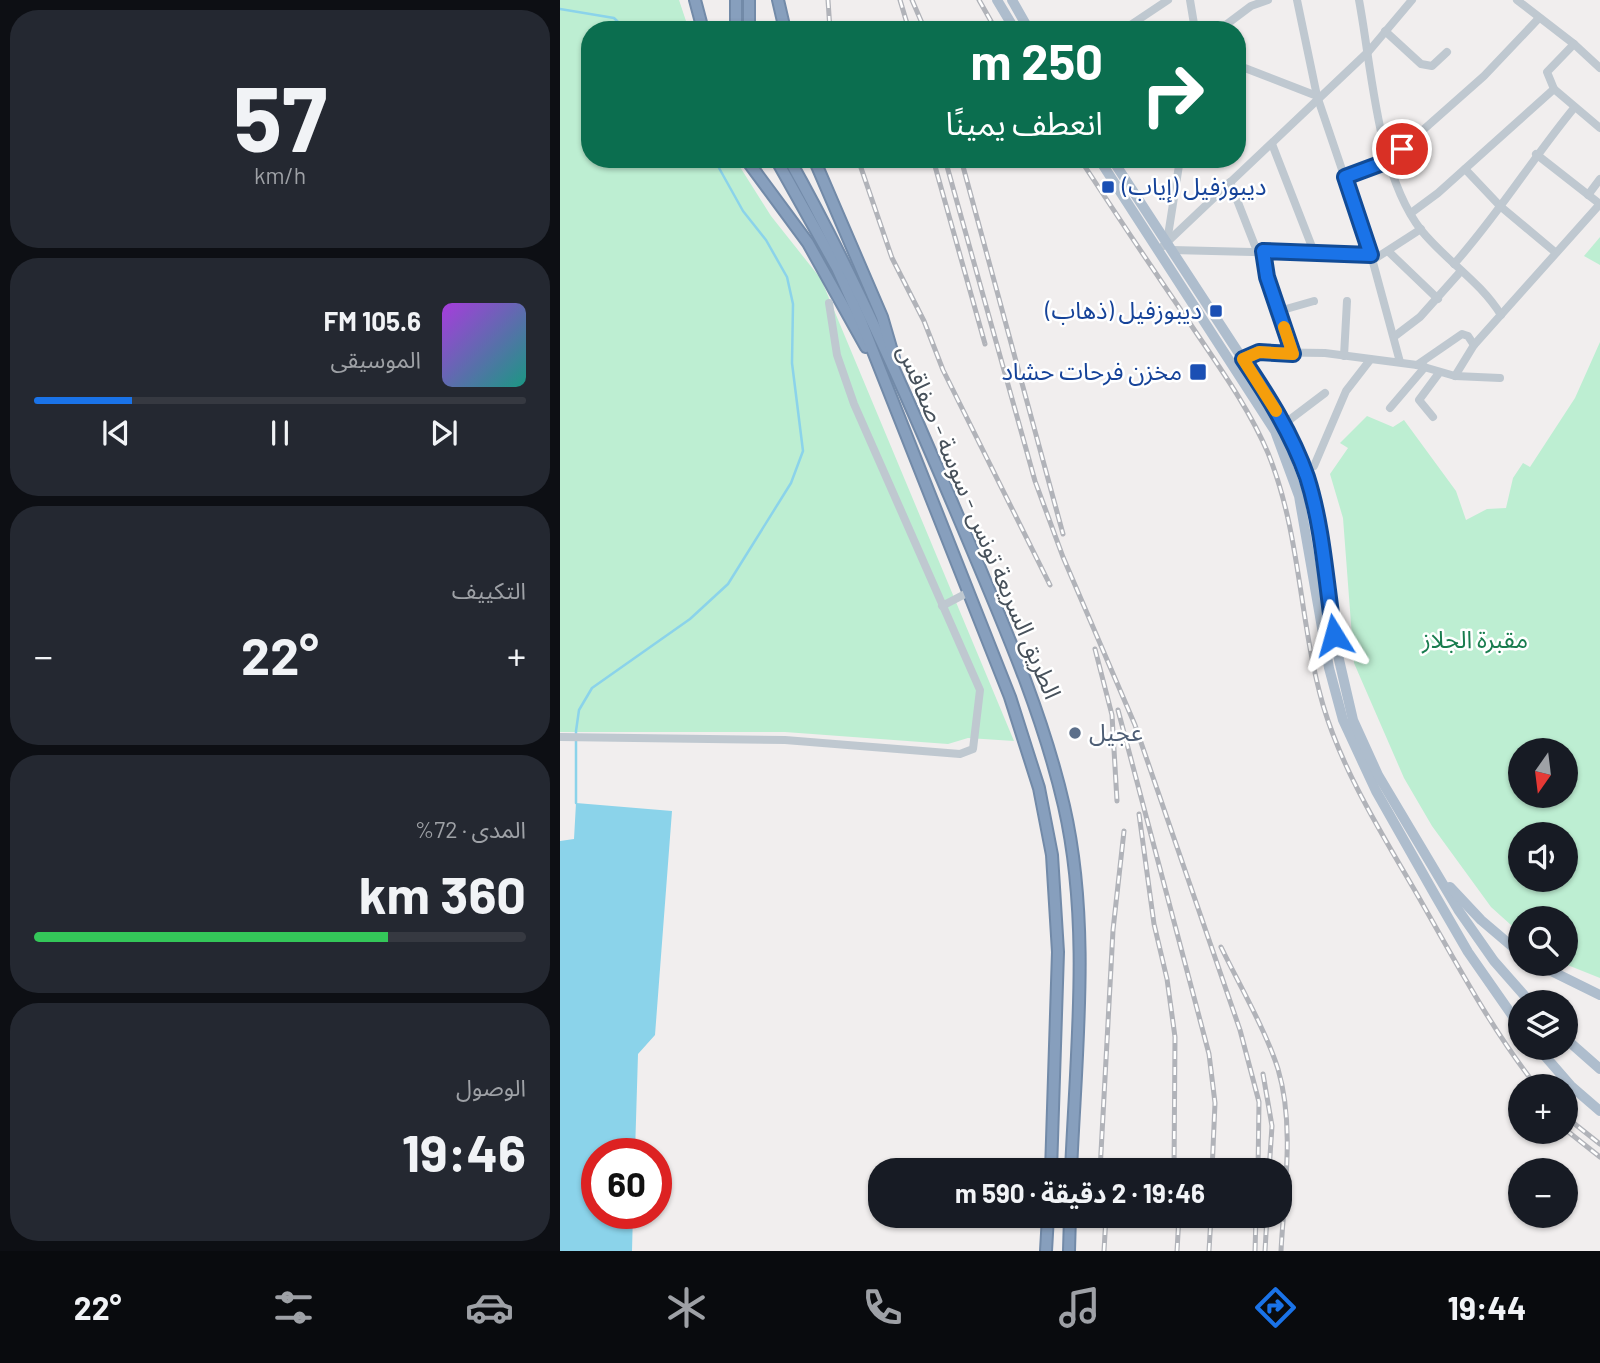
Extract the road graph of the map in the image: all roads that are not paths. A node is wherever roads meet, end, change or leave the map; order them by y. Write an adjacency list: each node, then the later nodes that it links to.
1 (695, 0): 14 (highway)
2 (736, 0): 15 (highway)
3 (778, 0): 16 (highway)
4 (997, 0): 17 (main road)
5 (1012, 0): 18 (main road)
6 (1168, 0): 19 (street)
7 (1190, 0): 20 (street)
8 (1268, 0): 21 (street)
9 (1297, 0): 29 (street)
10 (1359, 0): 24 (street)
11 (1412, 0): 22 (street)
12 (1517, 0): 13 (street)
13 (1539, 18): 23 (street); 34 (street)
14 (701, 21)
15 (735, 21)
16 (783, 21)
17 (1010, 21)
18 (1024, 21)
19 (1136, 21)
20 (1194, 21)
21 (1231, 21)
22 (1385, 31): 24 (street); 25 (street)
23 (1574, 44): 26 (street); 28 (street)
24 (1368, 51): 29 (street); 34 (street)
25 (1447, 52)
26 (1600, 68)
27 (1246, 69): 29 (street)
28 (1554, 89): 30 (street); 44 (street)
29 (1318, 98): 32 (street); 45 (street)
30 (1574, 108): 31 (street); 33 (street)
31 (1600, 128)
32 (1272, 144): 35 (street); 56 (street)
33 (1536, 154): 48 (street); 50 (street)
34 (1388, 161): 45 (street); 51 (street)
35 (1246, 167)
36 (753, 168): 76 (highway)
37 (781, 168): 76 (highway, الطريق السريعة تونس - سوسة - صفاقس)
38 (794, 168): 77 (highway, الطريق السريعة تونس - سوسة - صفاقس)
39 (818, 168): 77 (highway)
40 (1105, 168): 54 (main road)
41 (1118, 168): 53 (main road)
42 (1180, 168): 53 (street)
43 (1245, 168): 47 (street)
44 (1465, 169): 50 (street); 51 (street)
45 (1345, 177): 59 (street)
46 (1600, 179): 48 (street)
47 (1230, 181): 53 (street); 55 (street)
48 (1588, 195): 49 (street)
49 (1600, 204): 58 (street)
50 (1500, 206): 58 (street); 60 (street)
51 (1410, 213): 52 (street)
52 (1421, 229): 57 (street); 60 (street)
53 (1170, 246): 54 (street); 55 (street); 72 (main road)
54 (1158, 250): 94 (main road)
55 (1260, 251): 56 (street); 66 (street)
56 (1314, 252): 59 (street)
57 (1389, 252): 59 (street); 62 (street)
58 (1555, 252): 67 (street)
59 (1372, 258): 68 (street)
60 (1454, 264): 61 (street)
61 (1461, 271): 62 (street); 67 (street)
62 (1437, 299): 68 (street)
63 (1347, 301): 71 (street)
64 (1314, 302): 66 (street)
65 (829, 303): 87 (street)
66 (1279, 311): 70 (street)
67 (1501, 315): 69 (street)
68 (1395, 336): 74 (street)
69 (1475, 345): 75 (street); 79 (street)
70 (1293, 354): 71 (street); 72 (street)
71 (1344, 356): 73 (street)
72 (1243, 359): 84 (main road)
73 (1370, 360): 74 (street); 85 (street)
74 (1400, 362): 75 (street)
75 (1421, 366): 78 (street); 82 (street)
76 (879, 367): 86 (highway, الطريق السريعة تونس - سوسة - صفاقس)
77 (895, 368): 100 (highway, الطريق السريعة تونس - سوسة - صفاقس)
78 (1439, 373): 79 (street); 83 (street)
79 (1455, 376): 80 (street)
80 (1500, 378)
81 (1325, 393): 84 (street)
82 (1390, 408)
83 (1433, 417)
84 (1284, 424): 89 (main road)
85 (1314, 466)
86 (967, 593): 87 (street); 99 (highway, الطريق السريعة تونس - سوسة - صفاقس)
87 (942, 606): 88 (street)
88 (563, 737)
89 (1436, 872): 90 (main road); 92 (main road)
90 (1508, 943)
91 (1561, 976): 93 (main road)
92 (1520, 990)
93 (1600, 995)
94 (1508, 1009)
95 (1578, 1050): 97 (main road)
96 (1548, 1060): 98 (main road)
97 (1600, 1069)
98 (1600, 1111)
99 (1051, 1158)
100 (1072, 1158)
101 (1047, 1228): 103 (highway)
102 (1070, 1228): 104 (highway)
103 (1046, 1251)
104 (1069, 1251)

